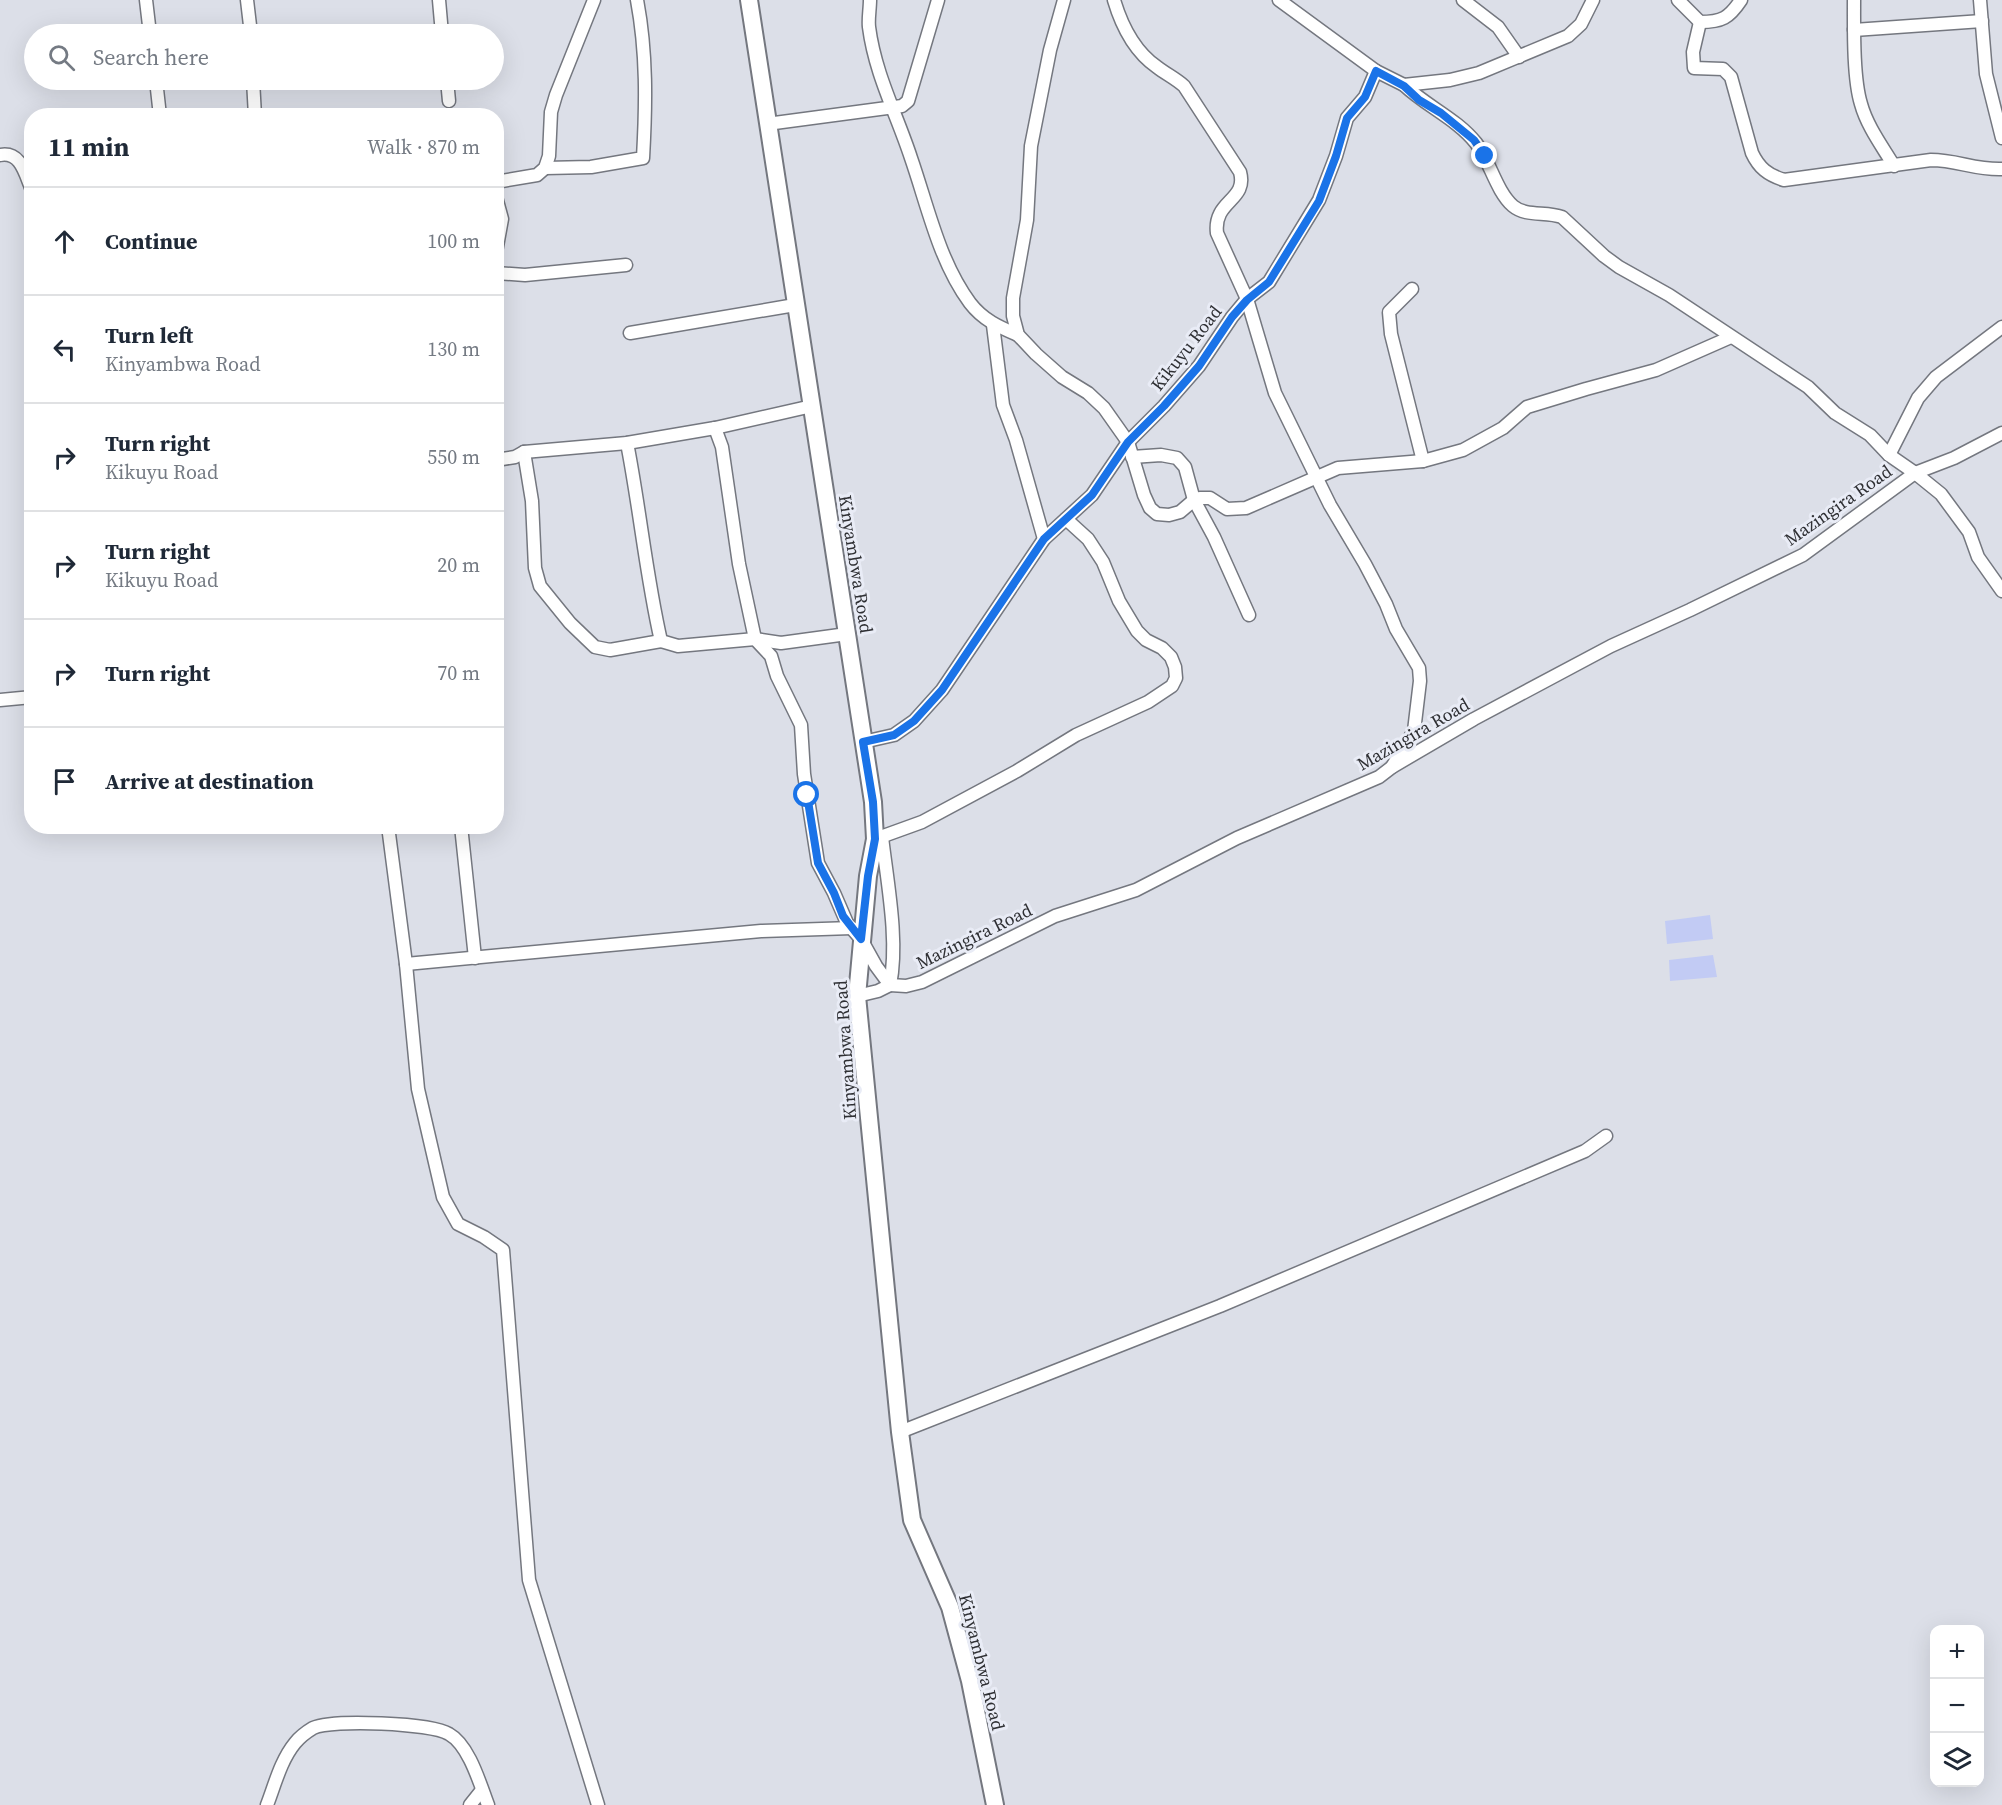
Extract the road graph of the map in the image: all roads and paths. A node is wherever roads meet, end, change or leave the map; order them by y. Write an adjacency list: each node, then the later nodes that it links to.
1 (146, 0): 20 (street)
2 (247, 0): 21 (street)
3 (439, 0): 22 (street)
4 (594, 0): 38 (street)
5 (637, 0): 38 (street)
6 (749, 0): 34 (street, Kinyambwa Road)
7 (870, 0): 33 (street)
8 (938, 0): 33 (street)
9 (1064, 0): 50 (street)
10 (1114, 0): 45 (street)
11 (1279, 0): 25 (street)
12 (1463, 0): 24 (street)
13 (1593, 0): 24 (street)
14 (1678, 0): 19 (street)
15 (1741, 0): 19 (street)
16 (1854, 0): 23 (street)
17 (1980, 0): 18 (street)
18 (1982, 21): 23 (street); 35 (street)
19 (1700, 22): 37 (street)
20 (149, 24)
21 (250, 24)
22 (441, 24)
23 (1854, 30): 37 (street)
24 (1519, 57): 26 (street)
25 (1376, 71): 26 (street); 45 (street, Kikuyu Road)
26 (1404, 86): 51 (street)
27 (157, 90): 31 (street)
28 (254, 90): 32 (street)
29 (448, 90): 30 (street)
30 (449, 101)
31 (159, 108)
32 (255, 108)
33 (891, 108): 34 (street); 47 (street)
34 (767, 124): 46 (street, Kinyambwa Road)
35 (2002, 138)
36 (0, 155): 40 (street)
37 (1893, 166): 39 (street)
38 (545, 168): 41 (street)
39 (2002, 169)
40 (24, 172)
41 (504, 181)
42 (626, 265): 43 (street)
43 (504, 274)
44 (1412, 289): 61 (street)
45 (1247, 300): 55 (street, Kikuyu Road); 63 (street)
46 (795, 305): 49 (street); 52 (street, Kinyambwa Road)
47 (993, 325): 50 (street); 66 (street)
48 (2002, 327): 58 (street)
49 (630, 333)
50 (1018, 335): 55 (street)
51 (1731, 337): 58 (street); 61 (street)
52 (812, 406): 53 (street); 69 (street, Kinyambwa Road)
53 (715, 428): 56 (street); 70 (street)
54 (2002, 433): 62 (street, Mazingira Road)
55 (1128, 442): 59 (street); 65 (street, Kikuyu Road)
56 (627, 443): 57 (street); 71 (street)
57 (524, 452): 60 (street); 71 (street)
58 (1889, 454): 62 (street)
59 (1132, 457): 64 (street); 64 (street)
60 (504, 458)
61 (1423, 461): 63 (street)
62 (1915, 473): 67 (street); 75 (street, Mazingira Road)
63 (1316, 477): 64 (street); 75 (street)
64 (1194, 500): 68 (street)
65 (1066, 519): 66 (street, Kikuyu Road); 78 (street)
66 (1044, 539): 74 (street, Kikuyu Road)
67 (2002, 591)
68 (1249, 615)
69 (847, 634): 70 (street); 74 (street, Kinyambwa Road)
70 (755, 639): 71 (street); 79 (street)
71 (661, 641)
72 (24, 698): 73 (street)
73 (0, 700)
74 (863, 742): 78 (street, Kinyambwa Road)
75 (1392, 767): 82 (street, Mazingira Road)
76 (388, 834): 81 (street)
77 (462, 834): 80 (street)
78 (879, 838): 79 (street, Kinyambwa Road); 82 (street)
79 (856, 934): 80 (street); 82 (street); 83 (street, Kinyambwa Road)
80 (475, 958): 81 (street)
81 (406, 963): 90 (street)
82 (890, 985): 83 (street, Mazingira Road)
83 (857, 996): 85 (street, Kinyambwa Road)
84 (1606, 1136): 85 (street)
85 (900, 1432): 91 (street, Kinyambwa Road)
86 (482, 1790): 87 (street); 88 (street); 89 (street)
87 (267, 1805)
88 (470, 1805)
89 (488, 1805)
90 (598, 1805)
91 (995, 1805)

